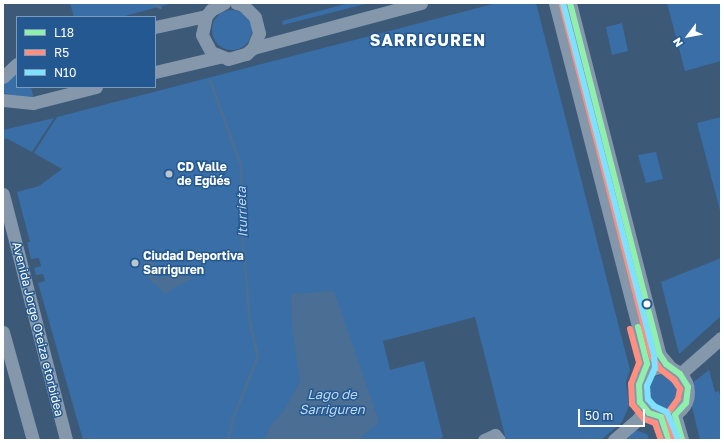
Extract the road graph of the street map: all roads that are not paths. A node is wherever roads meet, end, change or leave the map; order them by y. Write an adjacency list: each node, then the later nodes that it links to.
1 (224, 3): 6 (street)
2 (421, 3): 8 (street)
3 (555, 3): 19 (street)
4 (570, 3): 18 (street)
5 (244, 4): 8 (street)
6 (206, 16): 7 (street); 9 (street)
7 (156, 27)
8 (253, 48): 9 (street)
9 (219, 57): 11 (street)
10 (16, 65): 12 (street)
11 (156, 72)
12 (3, 77)
13 (92, 88): 14 (street)
14 (3, 100)
15 (3, 194): 24 (street, Avenida Jorge Oteiza etorbidea)
16 (3, 332): 23 (street)
17 (721, 338): 18 (street)
18 (676, 371): 19 (street); 21 (street)
19 (644, 376): 20 (street)
20 (644, 410): 22 (street); 27 (street)
21 (675, 415): 22 (street); 29 (street)
22 (661, 418): 28 (street)
23 (33, 440)
24 (66, 440)
25 (484, 440): 26 (street)
26 (500, 440)
27 (614, 440)
28 (669, 440)
29 (682, 440)

